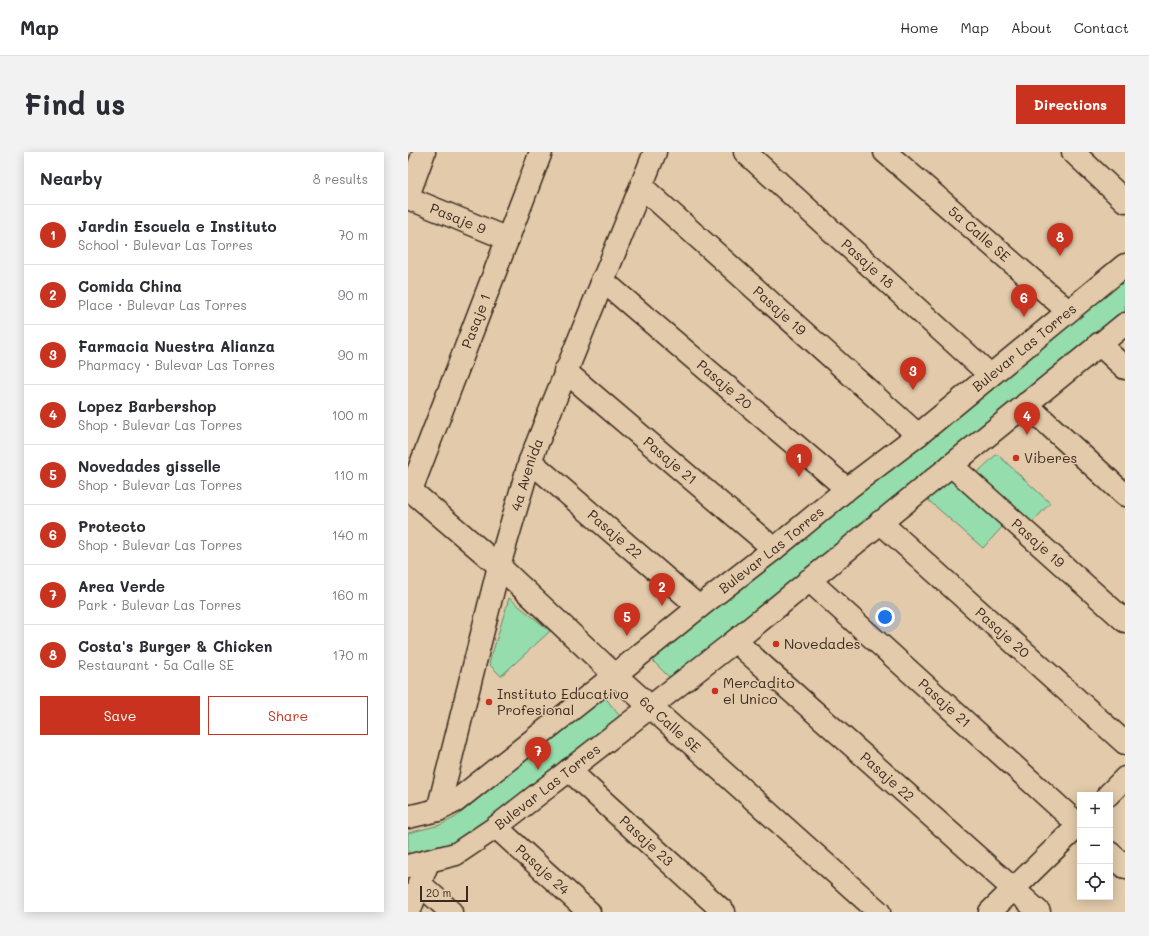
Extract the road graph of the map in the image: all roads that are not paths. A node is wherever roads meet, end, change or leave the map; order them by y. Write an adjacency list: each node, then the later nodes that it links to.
1 (424, 152): 8 (street)
2 (541, 152): 10 (street, Pasaje 1)
3 (655, 152): 7 (street, 4a Avenida)
4 (745, 152): 18 (street, Pasaje 18)
5 (1073, 152): 9 (street)
6 (890, 154): 13 (street, 5a Calle SE)
7 (642, 187): 12 (street, 4a Avenida); 20 (street, Pasaje 19)
8 (408, 197): 10 (street, Pasaje 9)
9 (1125, 201)
10 (508, 239): 24 (street, Pasaje 1)
11 (1125, 265): 13 (street, Bulevar Las Torres)
12 (602, 280): 17 (street, 4a Avenida); 23 (street, Pasaje 20)
13 (1068, 311): 18 (street, Bulevar Las Torres)
14 (1125, 324): 15 (street, Bulevar Las Torres)
15 (1099, 344): 16 (street); 19 (street, Bulevar Las Torres)
16 (1125, 368)
17 (565, 371): 21 (street, 4a Avenida); 27 (street, Pasaje 21)
18 (990, 375): 20 (street, Bulevar Las Torres)
19 (1026, 404): 22 (street, Bulevar Las Torres); 25 (street)
20 (918, 436): 23 (street, Bulevar Las Torres)
21 (530, 461): 28 (street, 4a Avenida); 30 (street, Pasaje 22)
22 (951, 465): 26 (street, Bulevar Las Torres); 31 (street, Pasaje 19)
23 (847, 489): 27 (street, Bulevar Las Torres)
24 (411, 494): 28 (street, 6a Calle SE)
25 (1125, 495)
26 (880, 522): 29 (street, Bulevar Las Torres); 35 (street, Pasaje 20)
27 (774, 549): 30 (street, Bulevar Las Torres)
28 (499, 566): 33 (street, 6a Calle SE); 39 (street, 4a Avenida)
29 (809, 580): 32 (street, Bulevar Las Torres); 41 (street, Pasaje 21)
30 (699, 607): 33 (street, Bulevar Las Torres)
31 (1125, 621)
32 (735, 641): 34 (street, Bulevar Las Torres); 47 (street, Pasaje 22)
33 (615, 675): 34 (street, 6a Calle SE); 39 (street, Bulevar Las Torres)
34 (651, 707): 36 (street, Bulevar Las Torres); 52 (street, 6a Calle SE)
35 (1125, 743)
36 (569, 770): 42 (street, Bulevar Las Torres); 51 (street, Pasaje 23)
37 (1125, 778): 38 (street)
38 (1111, 792)
39 (438, 810): 40 (street, Bulevar Las Torres)
40 (408, 817)
41 (1077, 822)
42 (496, 827): 46 (street, Bulevar Las Torres); 50 (street, Pasaje 24)
43 (1077, 828): 47 (street)
44 (1113, 856): 45 (street)
45 (1125, 867)
46 (418, 870): 48 (street); 49 (street)
47 (1014, 889): 53 (street); 54 (street, Pasaje 22)
48 (409, 912)
49 (451, 912)
50 (589, 912)
51 (724, 912)
52 (879, 912)
53 (990, 912)
54 (1039, 912)

